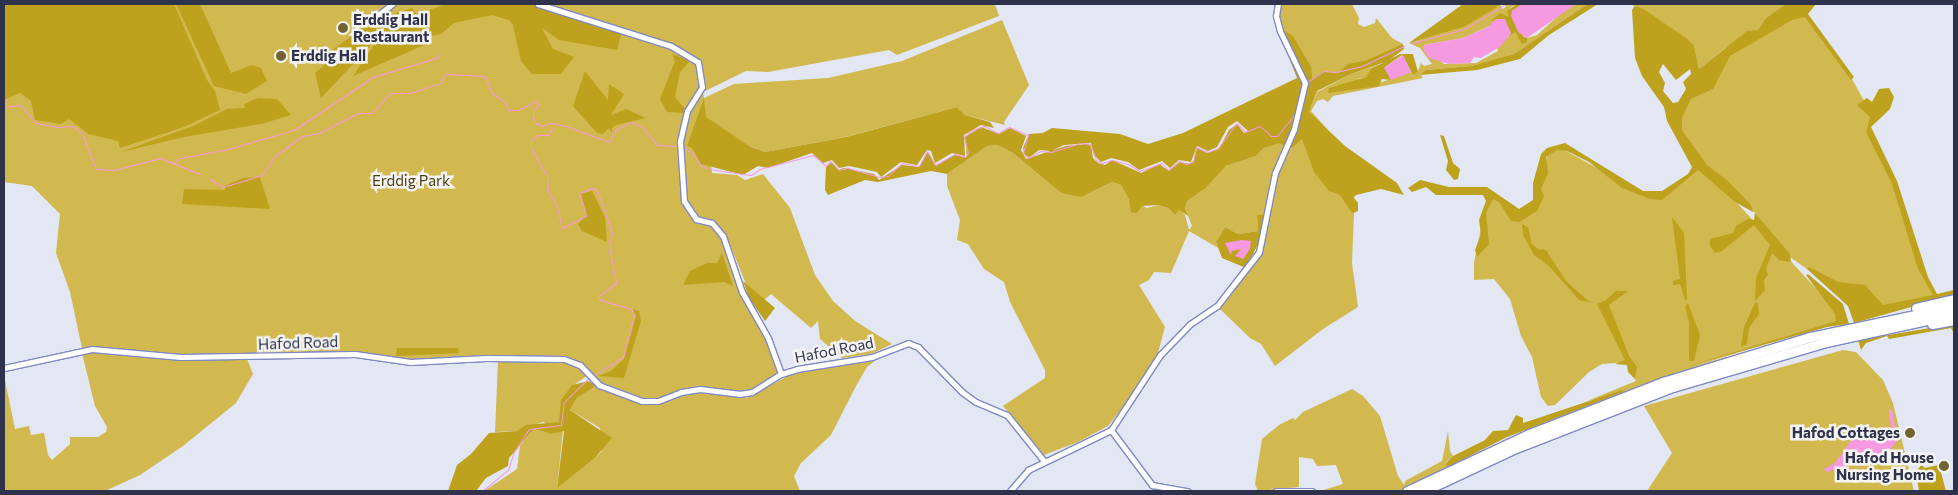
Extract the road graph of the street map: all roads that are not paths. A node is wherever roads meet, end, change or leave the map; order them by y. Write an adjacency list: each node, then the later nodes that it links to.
1 (392, 4): 4 (street)
2 (538, 4): 12 (street)
3 (1278, 4): 13 (street)
4 (373, 19)
5 (1954, 300): 9 (highway)
6 (1954, 307): 9 (highway)
7 (1954, 314): 10 (highway)
8 (1954, 320): 10 (highway)
9 (1876, 322): 19 (highway)
10 (1864, 333): 20 (highway)
11 (4, 368): 12 (street, Hafod Road)
12 (781, 374): 14 (street, Hafod Road)
13 (1112, 430): 14 (street); 16 (street)
14 (1044, 461): 15 (street)
15 (1010, 491)
16 (1187, 491)
17 (1276, 491): 18 (street)
18 (1312, 491)
19 (1407, 491)
20 (1424, 491)

